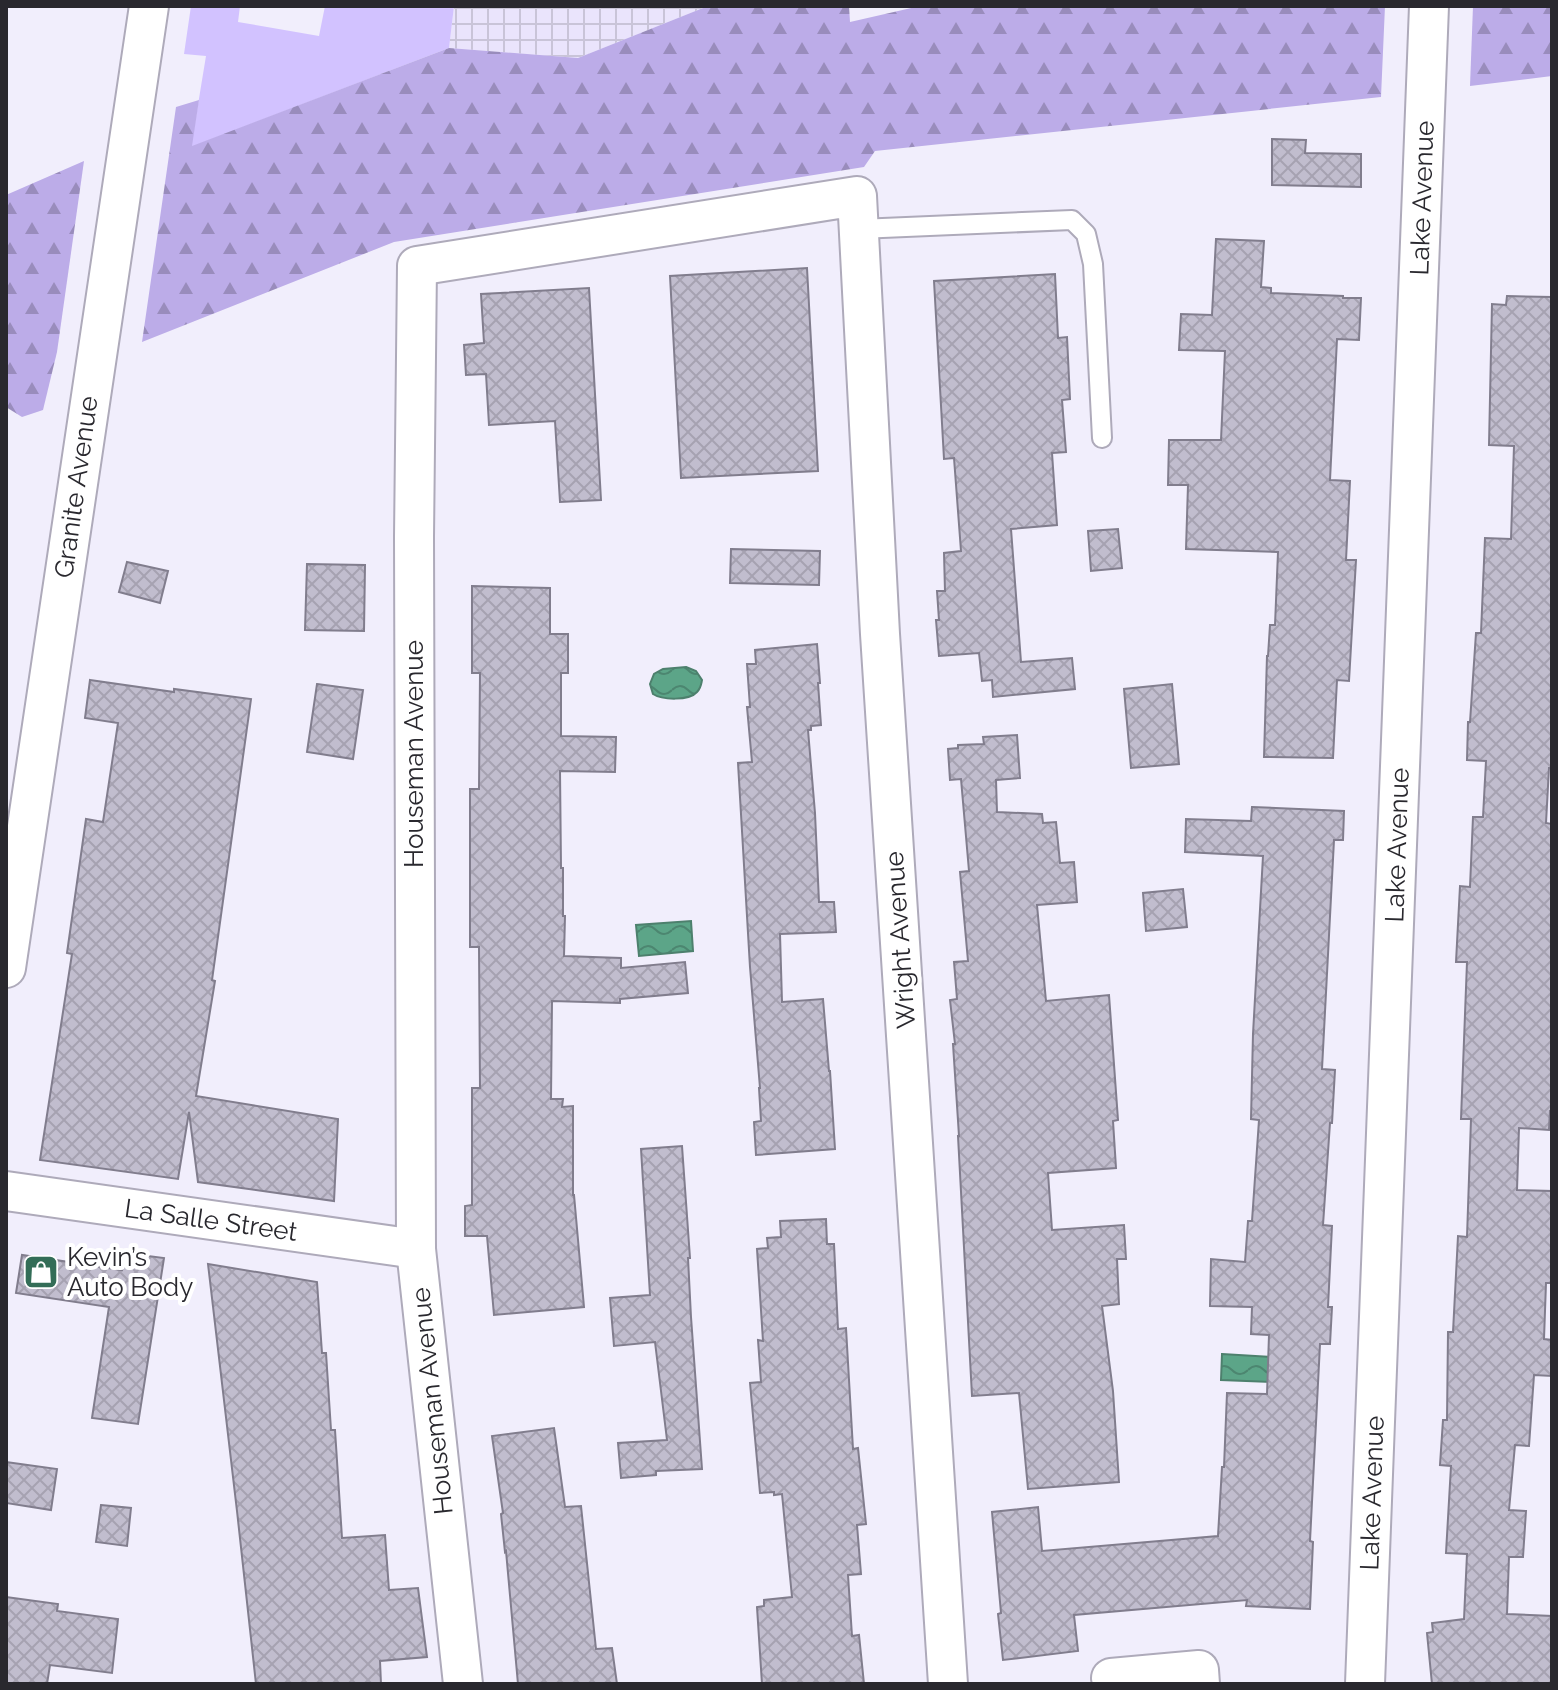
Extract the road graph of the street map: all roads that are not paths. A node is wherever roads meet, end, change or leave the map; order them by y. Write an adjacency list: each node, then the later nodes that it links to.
1 (149, 6): 5 (street, Granite Avenue)
2 (1429, 6): 12 (street, Lake Avenue)
3 (858, 213): 4 (lane); 7 (street, Houseman Avenue); 10 (street, Wright Avenue)
4 (1102, 438)
5 (6, 968)
6 (6, 1191): 7 (street, La Salle Street)
7 (416, 1249): 9 (street, Houseman Avenue)
8 (1111, 1678): 11 (street)
9 (463, 1684)
10 (948, 1684)
11 (1200, 1684)
12 (1365, 1684)

